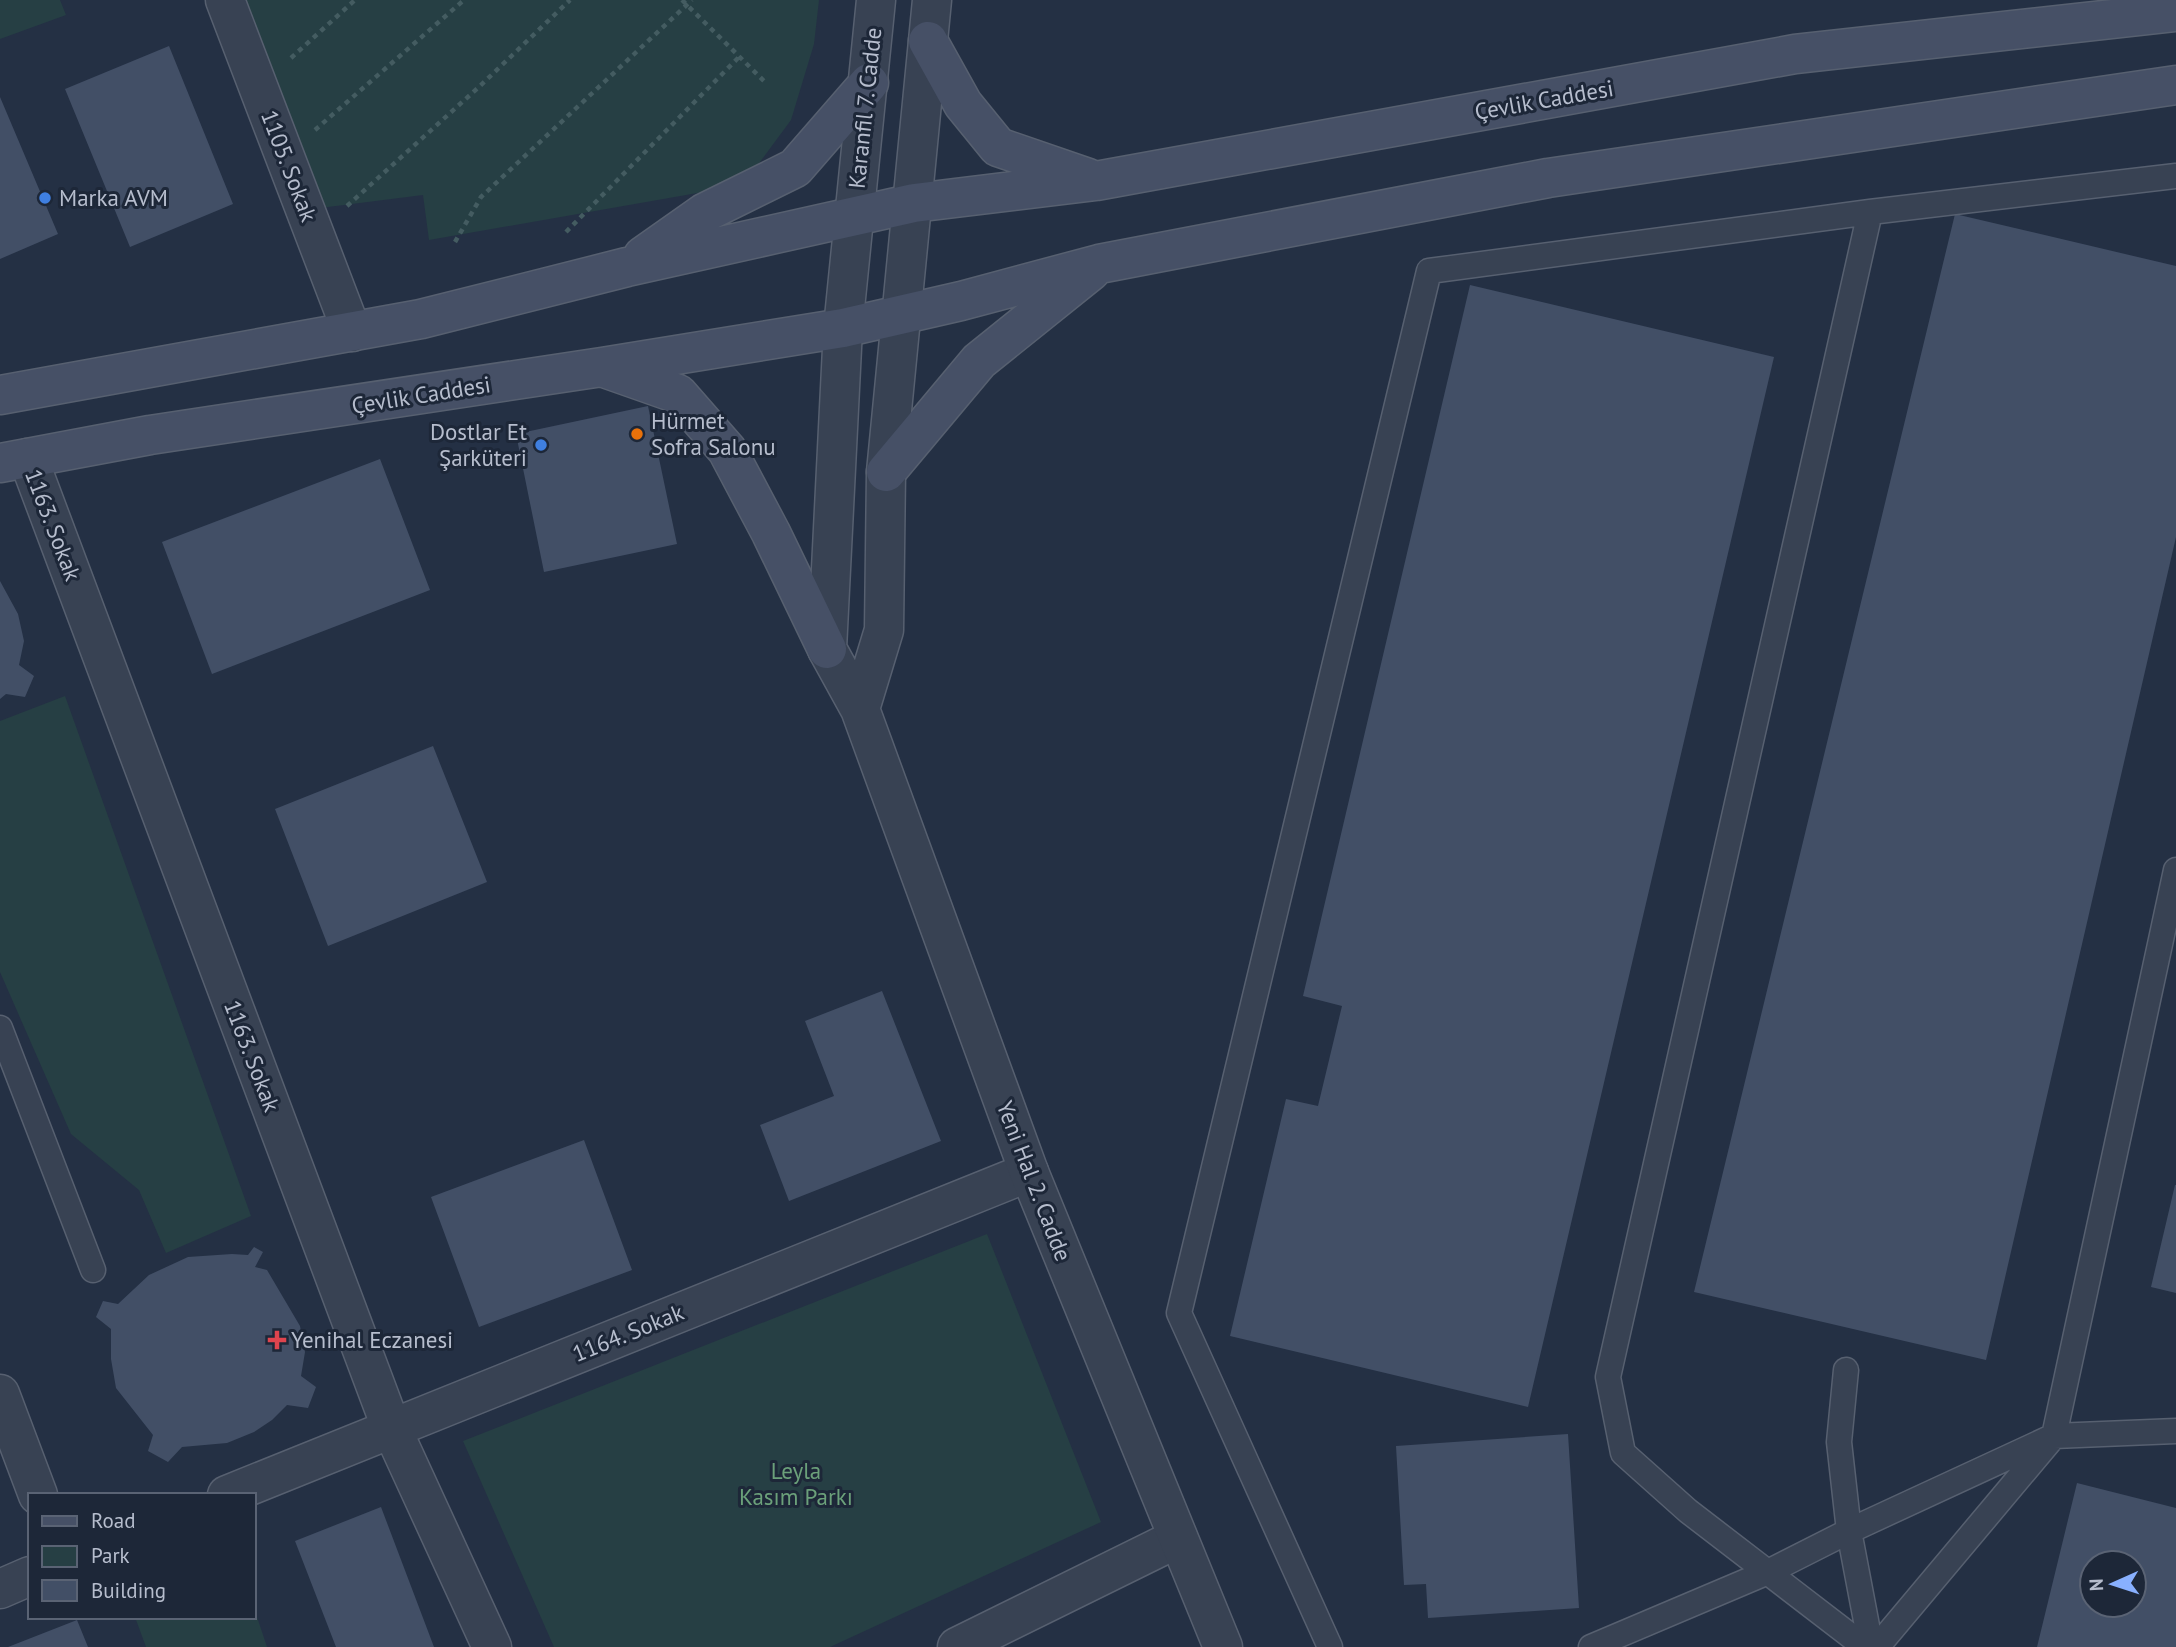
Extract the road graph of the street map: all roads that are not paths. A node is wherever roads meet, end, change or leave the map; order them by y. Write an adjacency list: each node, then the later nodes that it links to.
1 (225, 0): 17 (street, 1105. Sokak)
2 (876, 0): 6 (street, Karanfil 7. Cadde)
3 (932, 0): 5 (street)
4 (2176, 12): 9 (main road, Çevlik Caddesi)
5 (928, 41): 9 (main road); 10 (street)
6 (869, 83): 12 (street, Karanfil 7. Cadde); 14 (main road)
7 (2176, 85): 13 (main road)
8 (2176, 176): 11 (lane)
9 (1096, 181): 10 (main road, Çevlik Caddesi)
10 (914, 204): 12 (main road, Çevlik Caddesi); 15 (street)
11 (1870, 212): 37 (lane); 43 (lane)
12 (853, 215): 14 (main road, Çevlik Caddesi); 16 (street, Karanfil 7. Cadde)
13 (1099, 264): 15 (main road, Çevlik Caddesi); 21 (main road)
14 (627, 267): 17 (main road)
15 (901, 315): 16 (main road, Çevlik Caddesi); 21 (street)
16 (843, 328): 18 (main road, Çevlik Caddesi); 22 (street, Karanfil 7. Cadde)
17 (352, 331): 19 (main road)
18 (602, 368): 20 (main road, Çevlik Caddesi); 22 (main road)
19 (0, 395)
20 (14, 460): 30 (street, 1163. Sokak)
21 (886, 472): 23 (street)
22 (827, 649): 23 (street, Yeni Hal 2. Cadde)
23 (860, 709): 26 (street, Yeni Hal 2. Cadde)
24 (2176, 870): 32 (lane)
25 (0, 1028): 27 (lane)
26 (1029, 1172): 30 (street, 1164. Sokak); 36 (street, Yeni Hal 2. Cadde)
27 (93, 1270)
28 (1846, 1370): 35 (lane)
29 (0, 1394): 33 (street)
30 (391, 1427): 34 (street, 1164. Sokak); 40 (street, 1163. Sokak)
31 (2176, 1431): 32 (lane)
32 (2054, 1436): 35 (lane); 47 (lane)
33 (37, 1493)
34 (232, 1493)
35 (1849, 1531): 37 (lane); 46 (lane)
36 (1178, 1538): 41 (street); 42 (street, Yeni Hal 2. Cadde)
37 (1768, 1572): 44 (lane); 45 (lane)
38 (28, 1577): 39 (street)
39 (0, 1589)
40 (492, 1647)
41 (957, 1647)
42 (1223, 1647)
43 (1330, 1647)
44 (1591, 1647)
45 (1865, 1647)
46 (1871, 1647)
47 (1877, 1647)

